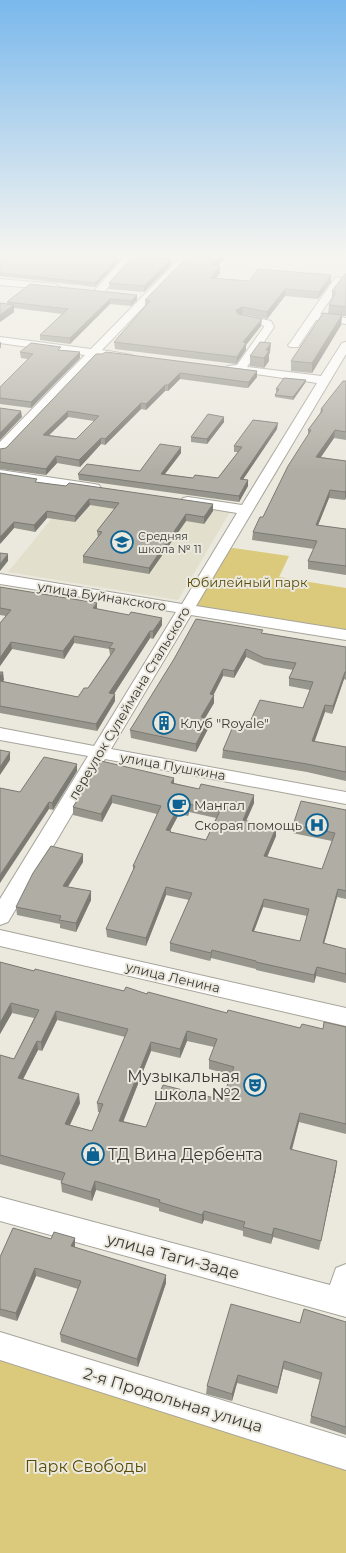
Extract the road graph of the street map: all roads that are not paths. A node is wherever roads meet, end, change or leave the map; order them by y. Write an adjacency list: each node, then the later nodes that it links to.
1 (119, 327): 7 (street)
2 (269, 327): 10 (street)
3 (307, 327): 5 (street)
4 (0, 340): 7 (street)
5 (294, 345)
6 (346, 345): 11 (street, переулок Сулеймана Стальского)
7 (94, 353): 8 (street); 13 (street)
8 (140, 358)
9 (217, 367): 10 (street)
10 (240, 369): 11 (street)
11 (331, 376): 18 (street, переулок Сулеймана Стальского)
12 (21, 412): 13 (street)
13 (35, 414): 14 (street)
14 (0, 450)
15 (0, 474): 16 (street)
16 (108, 490)
17 (177, 500): 18 (street)
18 (246, 510): 20 (street, переулок Сулеймана Стальского)
19 (0, 579): 20 (street, улица Буйнакского)
20 (186, 610): 21 (street, улица Буйнакского); 23 (street, переулок Сулеймана Стальского)
21 (346, 636)
22 (0, 734): 23 (street, улица Пушкина)
23 (100, 752): 24 (street, улица Пушкина); 25 (street, переулок Сулеймана Стальского)
24 (346, 798)
25 (0, 917)
26 (0, 938): 27 (street, улица Ленина)
27 (346, 1017)
28 (0, 1209): 29 (street, улица Таги-Заде)
29 (344, 1294)
30 (0, 1346): 31 (street, 2-я Продольная улица)
31 (346, 1454)

